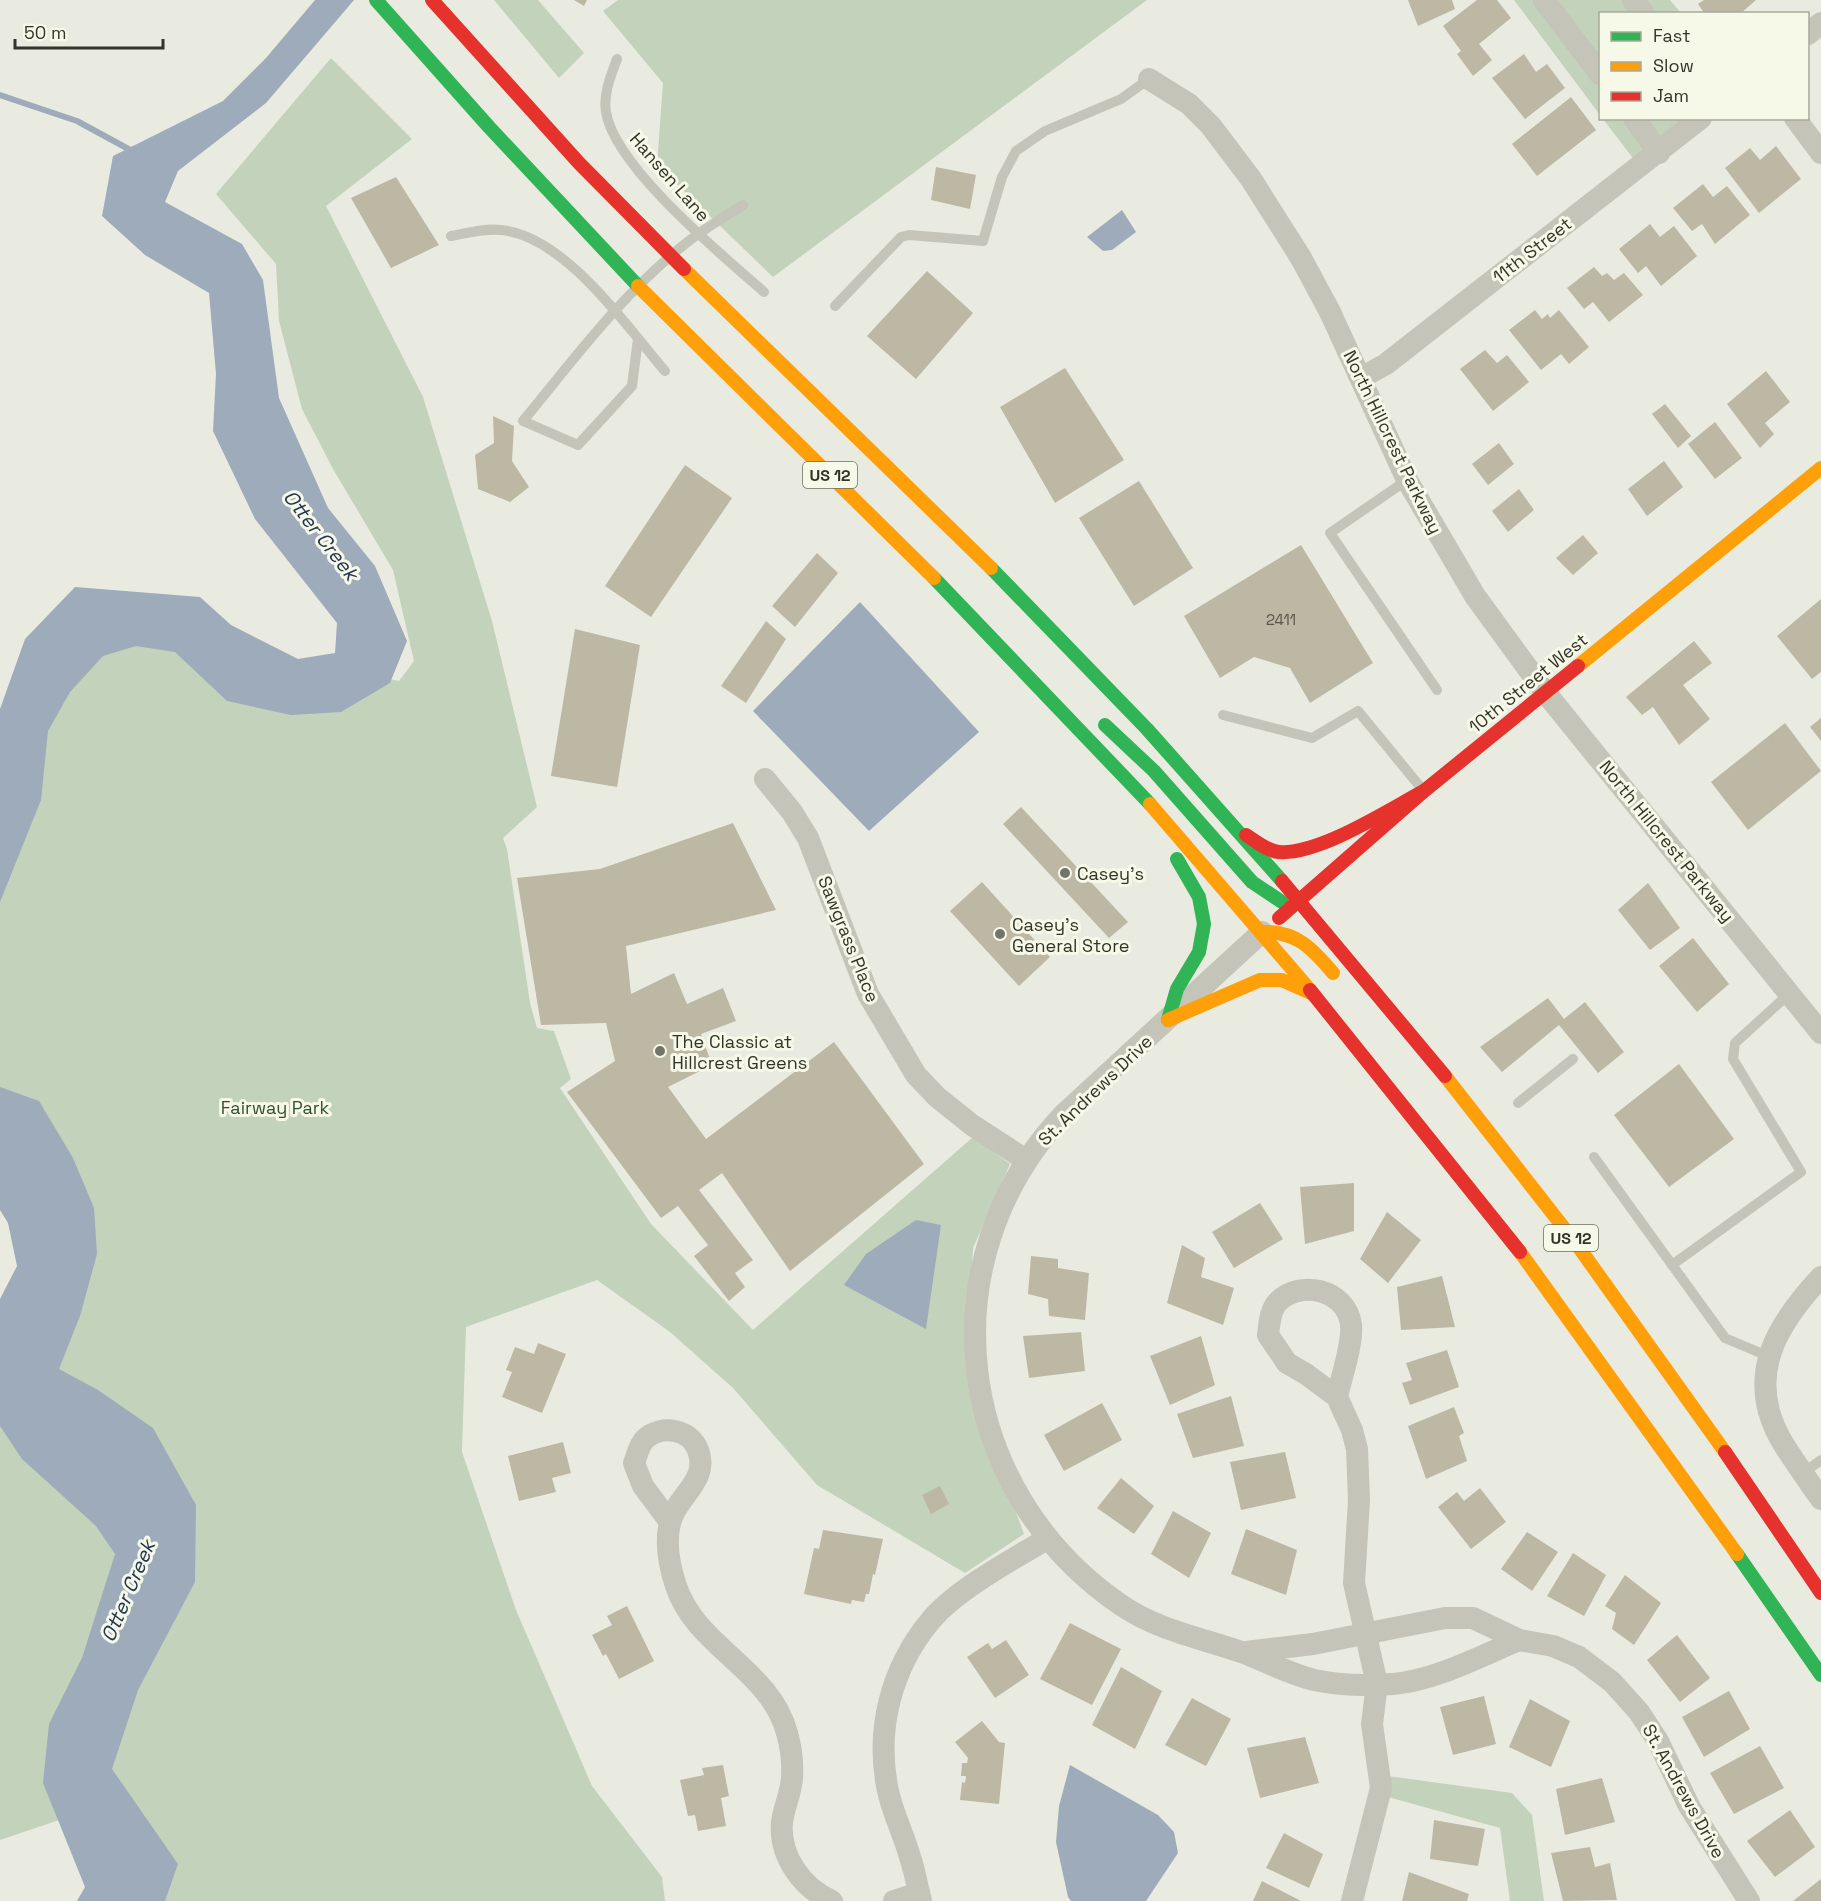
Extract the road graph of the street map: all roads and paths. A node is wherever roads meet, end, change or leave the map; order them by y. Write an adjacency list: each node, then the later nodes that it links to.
1 (376, 0): 20 (main road, US 12)
2 (432, 0): 19 (main road, US 12)
3 (1544, 0): 9 (street)
4 (1633, 0): 5 (street)
5 (1642, 12)
6 (1821, 23): 7 (street)
7 (1809, 33)
8 (617, 59): 17 (lane, Hansen Lane)
9 (1599, 73)
10 (1149, 79): 22 (lane); 26 (street, North Hillcrest Parkway)
11 (1635, 120): 14 (street)
12 (1699, 120): 14 (street, 11th Street)
13 (1796, 120): 15 (street)
14 (1659, 153): 26 (street, 11th Street)
15 (1821, 153)
16 (743, 205): 17 (lane)
17 (698, 234): 19 (lane); 21 (lane, Hansen Lane)
18 (451, 236): 23 (lane)
19 (670, 256): 20 (lane); 39 (main road, US 12)
20 (638, 286): 23 (lane); 29 (main road, US 12)
21 (764, 292)
22 (835, 306)
23 (615, 310): 24 (lane); 24 (lane)
24 (638, 339): 25 (lane)
25 (665, 371)
26 (1361, 378): 28 (street, North Hillcrest Parkway)
27 (1821, 468): 33 (main road, 10th Street West)
28 (1407, 480): 32 (lane); 33 (street, North Hillcrest Parkway)
29 (879, 522): 30 (main road, US 12); 31 (main road)
30 (920, 564): 36 (main road); 42 (main road, US 12)
31 (947, 571)
32 (1437, 690)
33 (1545, 692): 38 (main road, 10th Street West); 44 (street, North Hillcrest Parkway)
34 (1223, 715): 38 (lane)
35 (1097, 717): 41 (main road)
36 (1050, 720)
37 (765, 779): 52 (street, Sawgrass Place)
38 (1424, 791): 39 (main road); 41 (main road, 10th Street West)
39 (1239, 831): 41 (main road, US 12)
40 (1167, 849): 46 (main road)
41 (1300, 900): 42 (main road, 10th Street West); 53 (main road, US 12)
42 (1262, 932): 43 (main road); 45 (main road, US 12); 46 (street, St. Andrews Drive)
43 (1341, 982)
44 (1790, 993): 47 (street, North Hillcrest Parkway); 54 (lane)
45 (1316, 996): 46 (main road); 66 (main road, US 12)
46 (1168, 1020): 52 (street, St. Andrews Drive)
47 (1821, 1033)
48 (1573, 1059): 50 (lane)
49 (1445, 1099): 53 (main road)
50 (1518, 1103)
51 (1594, 1156): 54 (lane)
52 (1026, 1160): 61 (street, St. Andrews Drive)
53 (1536, 1191): 62 (main road, US 12)
54 (1672, 1265): 56 (lane)
55 (1821, 1277): 56 (street)
56 (1770, 1357): 58 (street)
57 (1337, 1397): 57 (street); 63 (street)
58 (1812, 1466): 59 (street)
59 (1821, 1499)
60 (670, 1522): 69 (street)
61 (1047, 1539): 65 (street, St. Andrews Drive); 68 (street)
62 (1821, 1593)
63 (1365, 1632): 64 (street, St. Andrews Drive); 65 (street, St. Andrews Drive); 67 (street)
64 (1519, 1640): 67 (street, St. Andrews Drive); 72 (street, St. Andrews Drive)
65 (1242, 1653): 67 (street, St. Andrews Drive)
66 (1821, 1675)
67 (1377, 1684): 71 (street)
68 (920, 1897): 70 (street)
69 (832, 1901)
70 (894, 1901)
71 (1352, 1901)
72 (1749, 1901)

